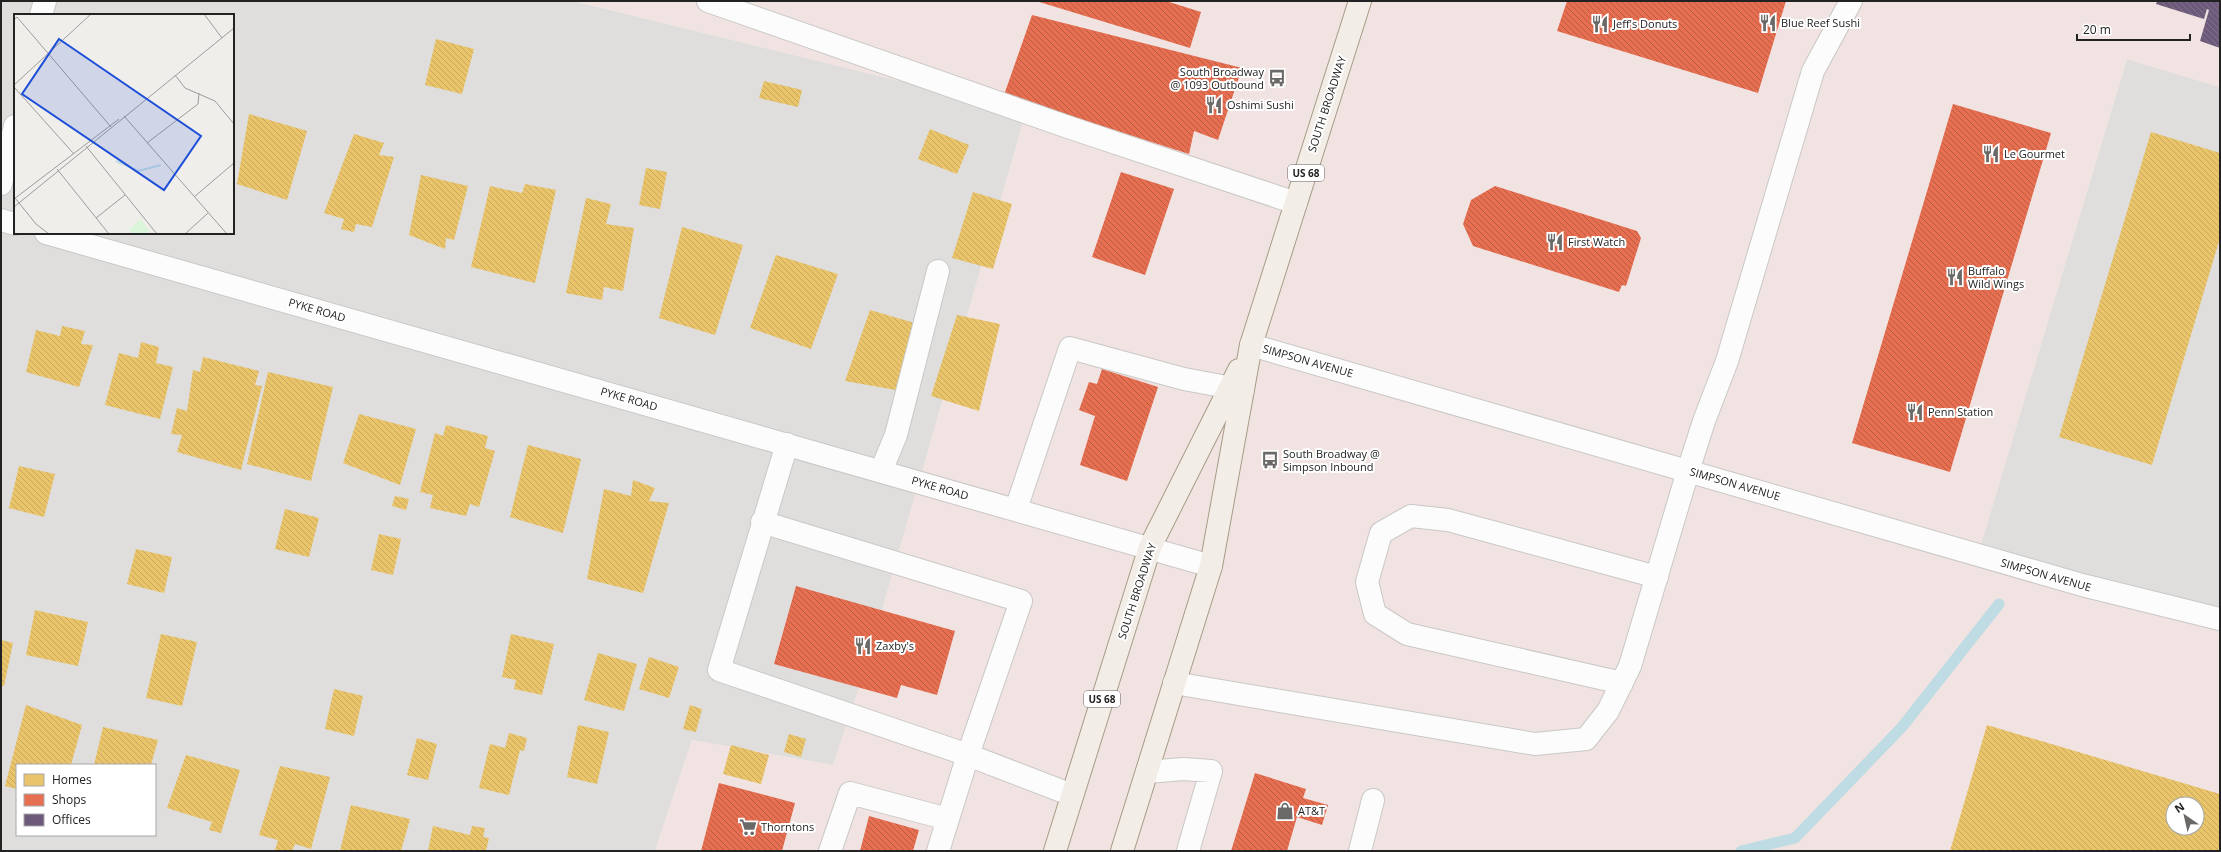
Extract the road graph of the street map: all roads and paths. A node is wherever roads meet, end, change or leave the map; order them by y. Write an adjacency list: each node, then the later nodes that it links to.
1 (45, 1): 5 (street)
2 (708, 1): 8 (street)
3 (1360, 1): 8 (main road, SOUTH BROADWAY / US 68)
4 (1851, 1): 17 (street)
5 (42, 14)
6 (14, 130): 7 (street)
7 (1, 184)
8 (1296, 203): 13 (main road, SOUTH BROADWAY / US 68)
9 (1, 220): 10 (street)
10 (14, 224)
11 (50, 234): 15 (street, PYKE ROAD)
12 (938, 271): 16 (street)
13 (1251, 345): 14 (main road, SOUTH BROADWAY / US 68); 17 (street, SIMPSON AVENUE)
14 (1236, 389): 18 (street); 20 (main road, SOUTH BROADWAY / US 68); 21 (main road, SOUTH BROADWAY / US 68)
15 (787, 444): 16 (street, PYKE ROAD); 19 (street)
16 (881, 471): 18 (street, PYKE ROAD)
17 (1688, 471): 22 (street); 23 (street, SIMPSON AVENUE)
18 (1016, 509): 20 (street, PYKE ROAD)
19 (762, 522): 26 (street); 26 (street)
20 (1150, 547): 21 (street, PYKE ROAD); 28 (main road, SOUTH BROADWAY / US 68)
21 (1211, 566): 24 (main road, SOUTH BROADWAY / US 68)
22 (1657, 577): 25 (street); 25 (street)
23 (2220, 619)
24 (1174, 683): 25 (street); 27 (main road, SOUTH BROADWAY / US 68)
25 (1622, 683)
26 (968, 755): 28 (street); 30 (street)
27 (1147, 772): 34 (main road, SOUTH BROADWAY / US 68); 35 (street)
28 (1072, 795): 33 (main road, SOUTH BROADWAY / US 68)
29 (1373, 800): 36 (street)
30 (948, 819): 31 (street); 32 (street)
31 (832, 850)
32 (938, 851)
33 (1055, 851)
34 (1122, 851)
35 (1188, 851)
36 (1360, 851)

